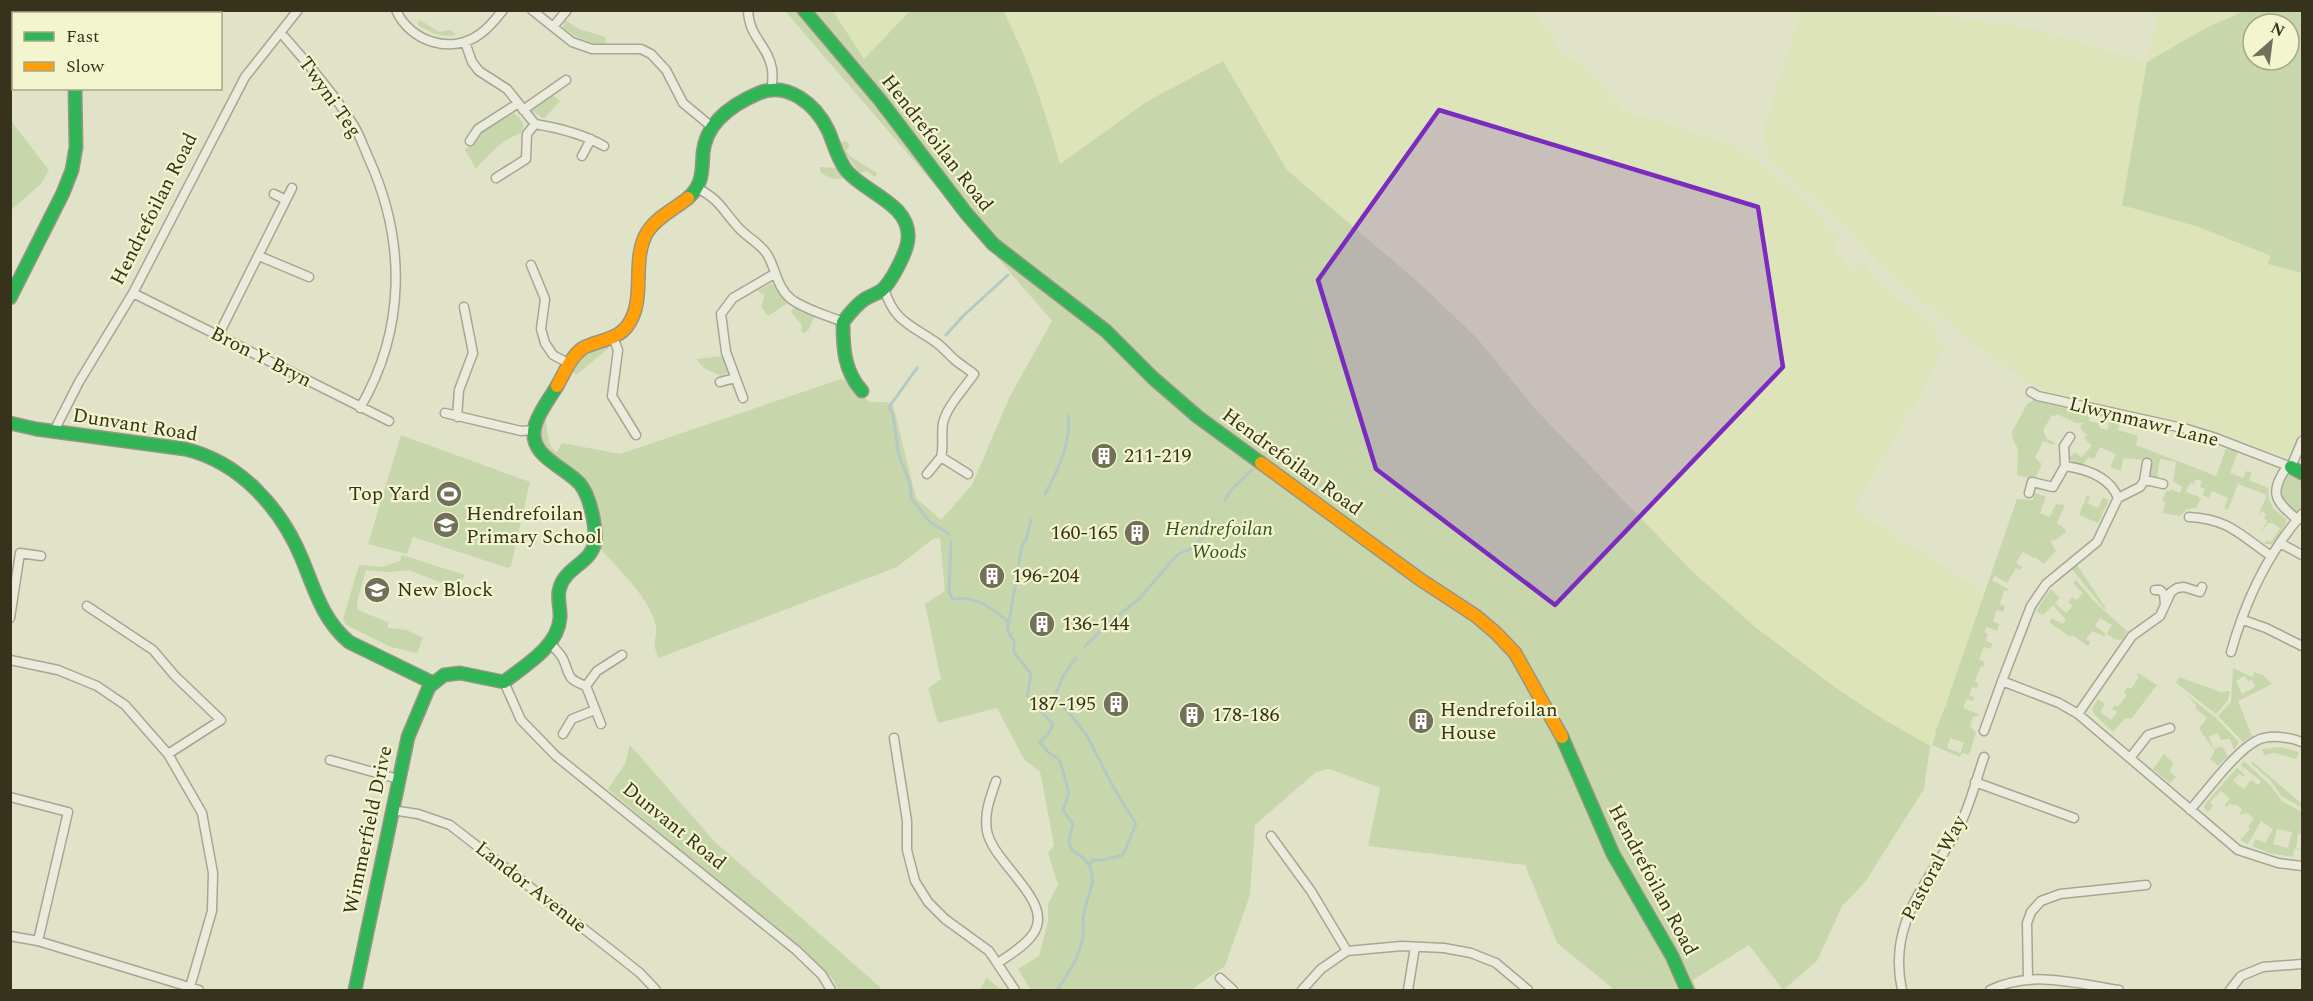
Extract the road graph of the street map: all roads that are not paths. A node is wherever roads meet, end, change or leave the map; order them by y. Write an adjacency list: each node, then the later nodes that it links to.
1 (396, 10): 10 (street)
2 (503, 10): 10 (street)
3 (532, 10): 8 (street)
4 (567, 10): 8 (street)
5 (748, 10): 12 (street)
6 (804, 10): 124 (street, Hendrefoilan Road)
7 (297, 11): 9 (street, Hendrefoilan Road)
8 (553, 27): 16 (street)
9 (281, 33): 31 (street, Hendrefoilan Road); 43 (street, Twyni Teg)
10 (465, 42): 14 (street)
11 (566, 80): 14 (street)
12 (772, 89): 16 (street); 30 (street)
13 (75, 90): 32 (street)
14 (520, 107): 15 (street); 18 (street)
15 (534, 124): 17 (street); 21 (street)
16 (712, 127): 23 (street)
17 (591, 139): 19 (street); 20 (street)
18 (470, 141)
19 (604, 147)
20 (582, 156)
21 (496, 178)
22 (292, 188): 25 (street)
23 (697, 188): 28 (street); 36 (street)
24 (274, 194): 25 (street)
25 (286, 200): 26 (street)
26 (259, 256): 29 (street); 35 (street)
27 (531, 265): 37 (street)
28 (774, 274): 34 (street); 38 (street)
29 (309, 277)
30 (884, 288): 34 (street); 53 (street)
31 (133, 293): 35 (street, Bron Y Bryn); 49 (street, Hendrefoilan Road)
32 (10, 298)
33 (464, 307): 45 (street)
34 (843, 322): 40 (street)
35 (218, 336): 43 (street, Bron Y Bryn)
36 (613, 338): 37 (street); 50 (street)
37 (570, 364): 48 (street)
38 (735, 378): 39 (street); 42 (street)
39 (720, 381)
40 (856, 389)
41 (2031, 392): 56 (street, Llwynmawr Lane)
42 (743, 398)
43 (360, 408): 46 (street, Bron Y Bryn)
44 (445, 413): 45 (street)
45 (458, 417): 48 (street)
46 (389, 421)
47 (10, 423): 49 (street, Dunvant Road)
48 (533, 430): 75 (street)
49 (54, 431): 82 (street, Dunvant Road)
50 (636, 435)
51 (2070, 436): 55 (street)
52 (2302, 441): 56 (street)
53 (941, 457): 57 (street); 58 (street)
54 (2147, 464): 59 (street)
55 (2065, 466): 61 (street); 62 (street)
56 (2297, 470): 64 (street)
57 (927, 474)
58 (968, 474)
59 (2144, 481): 60 (street); 62 (street)
60 (2163, 484)
61 (2029, 493)
62 (2118, 498): 80 (street)
63 (2189, 517): 68 (street)
64 (2300, 517): 65 (street)
65 (2280, 543): 66 (street); 68 (street)
66 (2302, 555)
67 (41, 556): 73 (street)
68 (2271, 556): 74 (street)
69 (2202, 587): 71 (street)
70 (2155, 590): 71 (street)
71 (2166, 605): 85 (street)
72 (87, 606): 92 (street)
73 (10, 618)
74 (2243, 620): 76 (street); 77 (street)
75 (550, 643): 81 (street); 83 (street)
76 (2302, 646)
77 (2231, 652)
78 (622, 655): 83 (street)
79 (10, 660): 92 (street)
80 (2002, 681): 85 (street); 88 (street)
81 (504, 682): 82 (street); 118 (street, Dunvant Road)
82 (433, 683): 96 (street, Wimmerfield Drive)
83 (586, 686): 84 (street)
84 (595, 710): 86 (street); 89 (street)
85 (2078, 714): 94 (street)
86 (601, 724)
87 (2170, 728): 94 (street)
88 (1984, 731)
89 (563, 734)
90 (894, 738): 110 (street)
91 (2302, 742): 101 (street)
92 (168, 754): 114 (street)
93 (1984, 757): 98 (street, Pastoral Way)
94 (2130, 758): 101 (street)
95 (330, 760): 96 (street)
96 (398, 779): 100 (street, Wimmerfield Drive)
97 (996, 781): 110 (street)
98 (1975, 782): 102 (street); 125 (street, Pastoral Way)
99 (10, 797): 107 (street)
100 (392, 810): 116 (street, Wimmerfield Drive); 117 (street, Landor Avenue)
101 (2190, 810): 104 (street)
102 (2074, 818)
103 (1271, 836): 109 (street)
104 (2302, 866)
105 (2146, 885): 113 (street)
106 (10, 936): 107 (street)
107 (38, 941): 114 (street)
108 (1415, 947): 109 (street); 122 (street); 123 (street)
109 (1347, 951): 121 (street)
110 (998, 963): 119 (street)
111 (2302, 964): 128 (street)
112 (1220, 978): 120 (street)
113 (2028, 978): 126 (street); 127 (street)
114 (190, 987): 115 (street)
115 (199, 990)
116 (355, 990)
117 (656, 990)
118 (831, 990)
119 (1015, 990)
120 (1233, 990)
121 (1302, 990)
122 (1408, 990)
123 (1528, 990)
124 (1687, 990)
125 (1902, 990)
126 (1990, 990)
127 (2119, 990)
128 (2230, 990)

